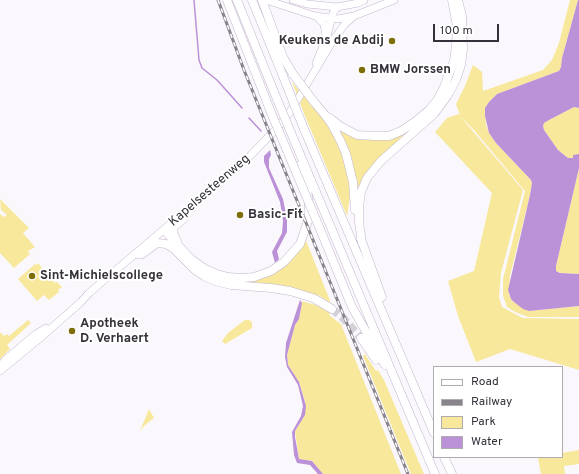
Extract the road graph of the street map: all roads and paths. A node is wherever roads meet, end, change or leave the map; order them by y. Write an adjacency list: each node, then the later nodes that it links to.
1 (227, 0): 30 (highway, bridge)
2 (237, 0): 17 (highway, bridge)
3 (252, 0): 27 (highway, bridge)
4 (262, 0): 16 (highway, bridge)
5 (266, 0): 12 (main road)
6 (293, 0): 11 (main road)
7 (364, 0): 11 (main road)
8 (394, 0): 13 (main road)
9 (452, 0): 16 (highway)
10 (458, 0): 20 (highway)
11 (337, 7): 14 (main road, Kapelsesteenweg)
12 (315, 16): 14 (main road); 15 (main road)
13 (354, 16): 14 (main road); 15 (main road, Kapelsesteenweg)
14 (335, 19): 15 (main road, Kapelsesteenweg)
15 (329, 41): 18 (main road, Kapelsesteenweg)
16 (325, 115): 20 (highway)
17 (289, 128): 22 (highway); 30 (highway)
18 (184, 214): 19 (main road, Kapelsesteenweg); 22 (highway)
19 (162, 232): 21 (highway); 22 (highway); 23 (main road, Kapelsesteenweg)
20 (362, 243): 27 (highway)
21 (173, 248): 23 (highway); 25 (highway)
22 (185, 253)
23 (135, 254): 24 (main road, Kapelsesteenweg)
24 (90, 293): 28 (main road, Kapelsesteenweg); 29 (main road, Kapelsesteenweg)
25 (332, 309)
26 (361, 338): 30 (highway)
27 (401, 355): 31 (highway)
28 (0, 367)
29 (0, 371)
30 (396, 383): 33 (highway)
31 (433, 431)
32 (444, 458): 34 (highway)
33 (435, 474)
34 (452, 474)

